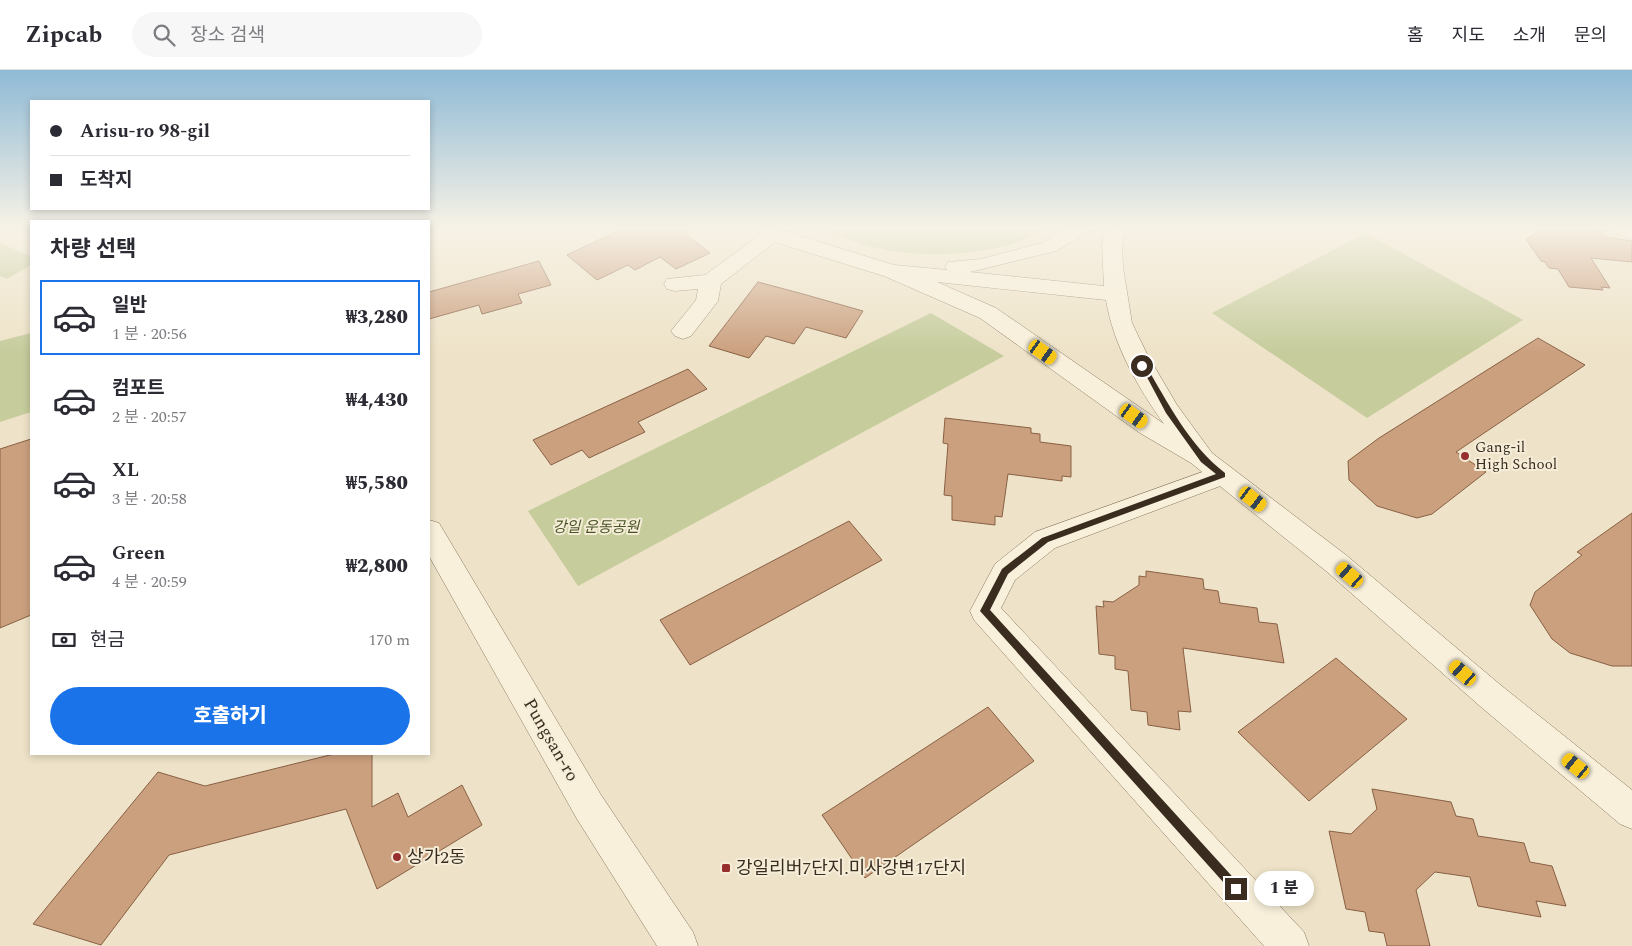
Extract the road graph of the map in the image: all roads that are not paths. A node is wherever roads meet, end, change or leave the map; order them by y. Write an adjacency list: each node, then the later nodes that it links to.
1 (724, 270): 6 (street)
2 (888, 270): 5 (street)
3 (909, 270): 5 (street)
4 (1113, 270): 8 (street)
5 (892, 271): 8 (street); 10 (street)
6 (711, 281): 7 (street); 9 (street)
7 (675, 284)
8 (1115, 294): 10 (street)
9 (684, 331)
10 (1213, 468): 12 (street); 14 (street)
11 (430, 533): 13 (street, Pungsan-ro)
12 (1632, 812)
13 (680, 946)
14 (1290, 946)

